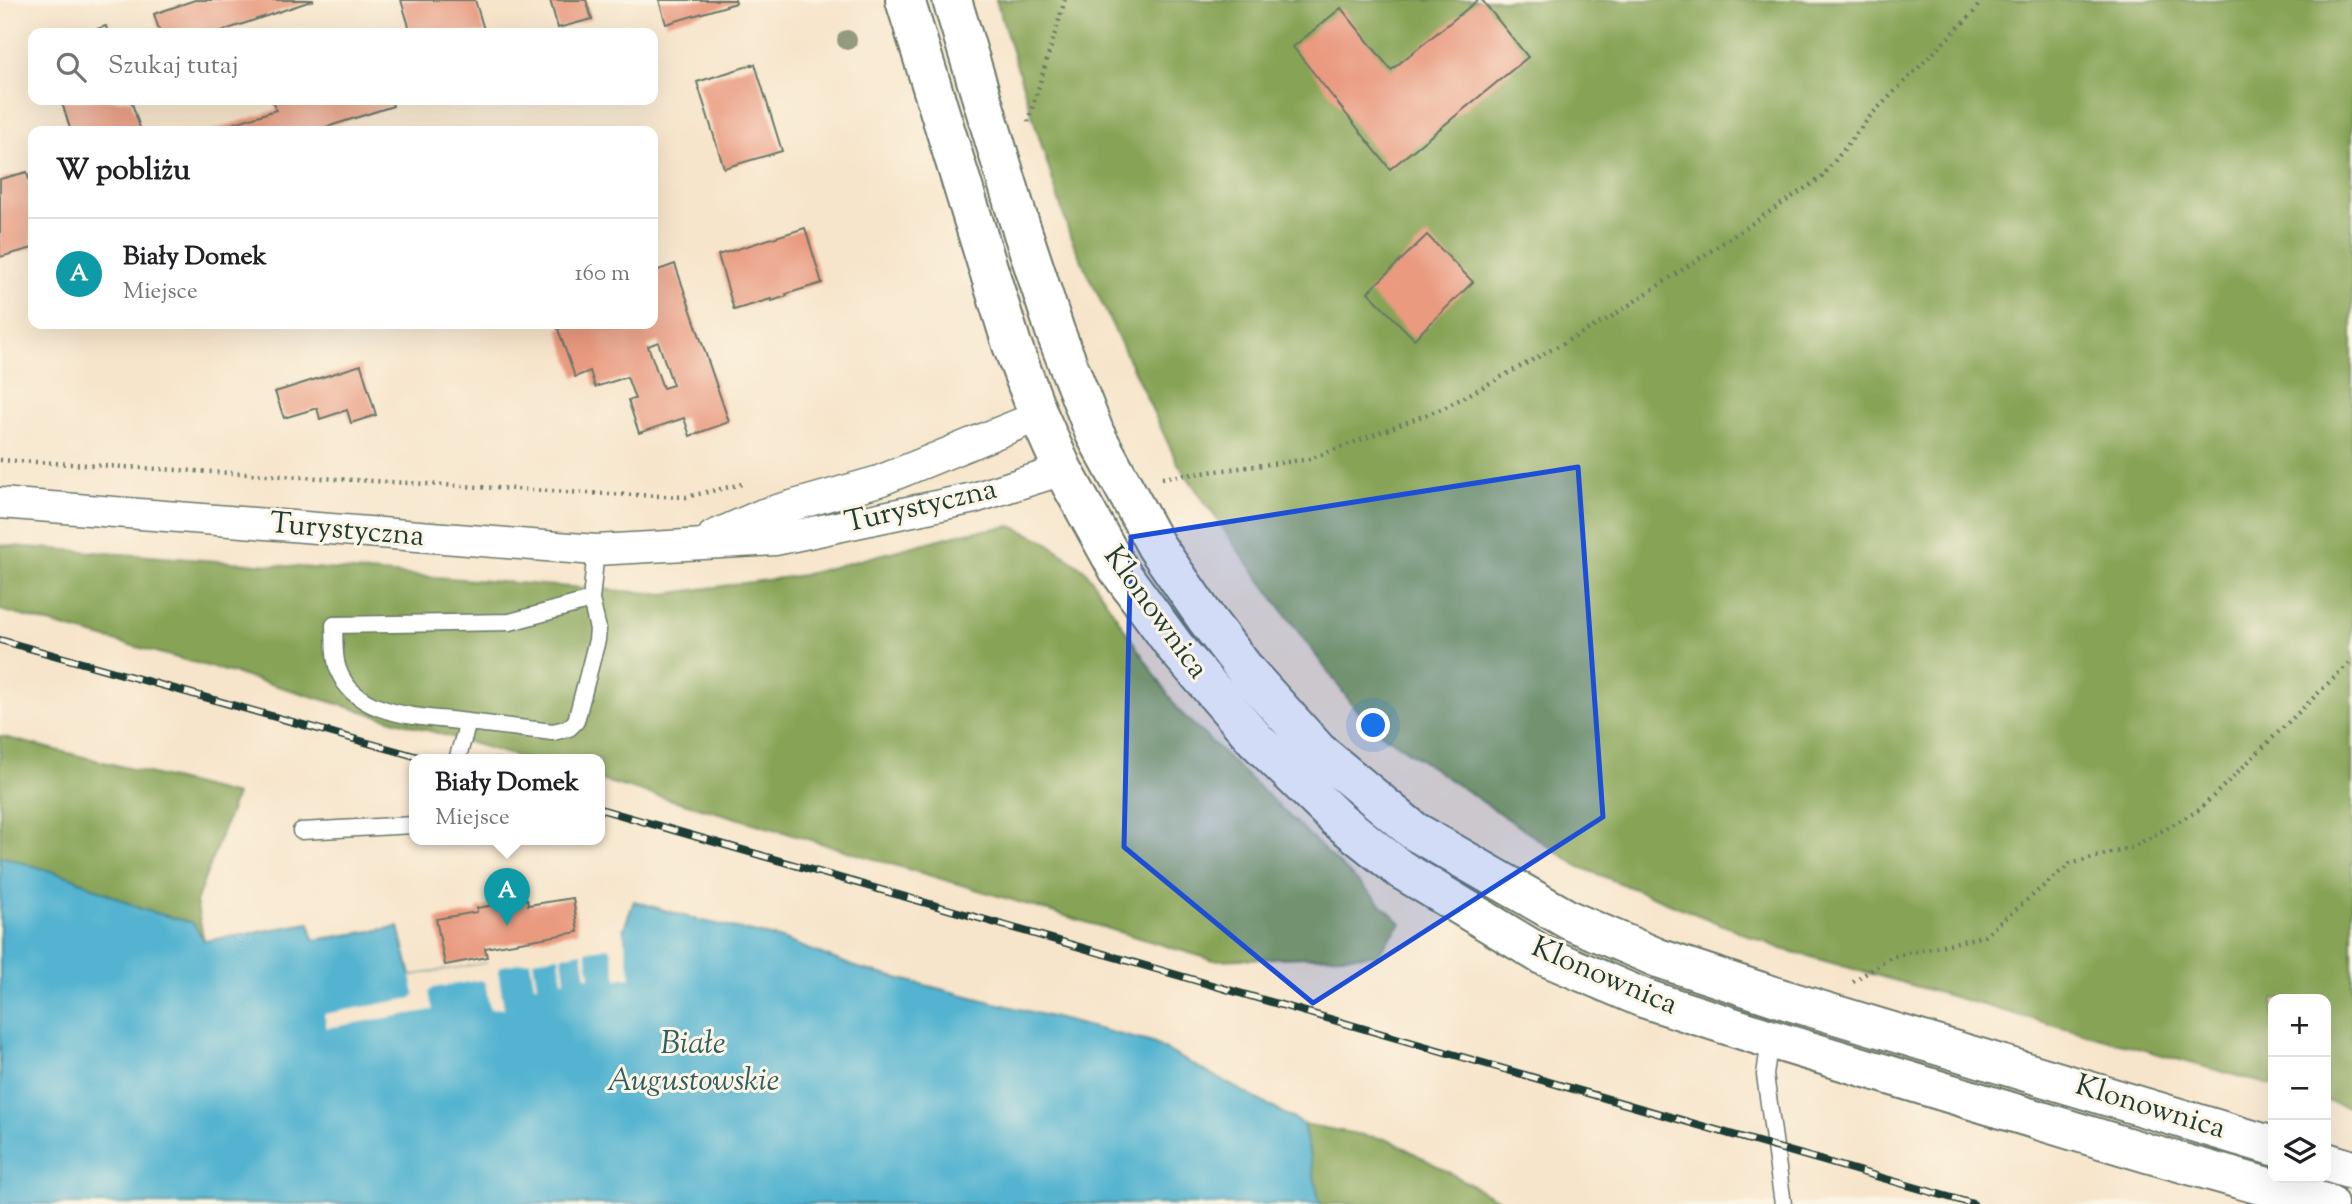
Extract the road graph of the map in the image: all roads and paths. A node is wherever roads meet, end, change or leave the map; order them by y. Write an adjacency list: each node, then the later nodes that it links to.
1 (905, 0): 6 (main road, Klonownica)
2 (952, 0): 5 (main road, Klonownica)
3 (1065, 0): 5 (path)
4 (1982, 0): 10 (path)
5 (1002, 163): 7 (main road, Klonownica)
6 (1039, 416): 7 (main road); 9 (main road, Klonownica); 13 (street, Turystyczna)
7 (1095, 434): 9 (main road); 22 (main road, Klonownica)
8 (0, 460): 11 (path)
9 (1063, 470): 13 (street, Turystyczna); 23 (main road, Klonownica)
10 (1161, 478)
11 (748, 483)
12 (0, 503): 14 (street, Turystyczna)
13 (694, 544): 14 (street, Turystyczna)
14 (596, 550): 15 (lane)
15 (591, 600): 17 (lane); 17 (lane)
16 (2352, 660): 21 (path)
17 (468, 722): 18 (lane)
18 (459, 754)
19 (409, 825): 20 (lane)
20 (301, 831)
21 (1849, 984)
22 (1783, 999): 23 (main road); 24 (main road, Klonownica)
23 (1769, 1039): 27 (lane); 28 (main road, Klonownica)
24 (2268, 1144)
25 (2331, 1164): 26 (main road)
26 (2352, 1170)
27 (1783, 1204)
28 (2328, 1204)

